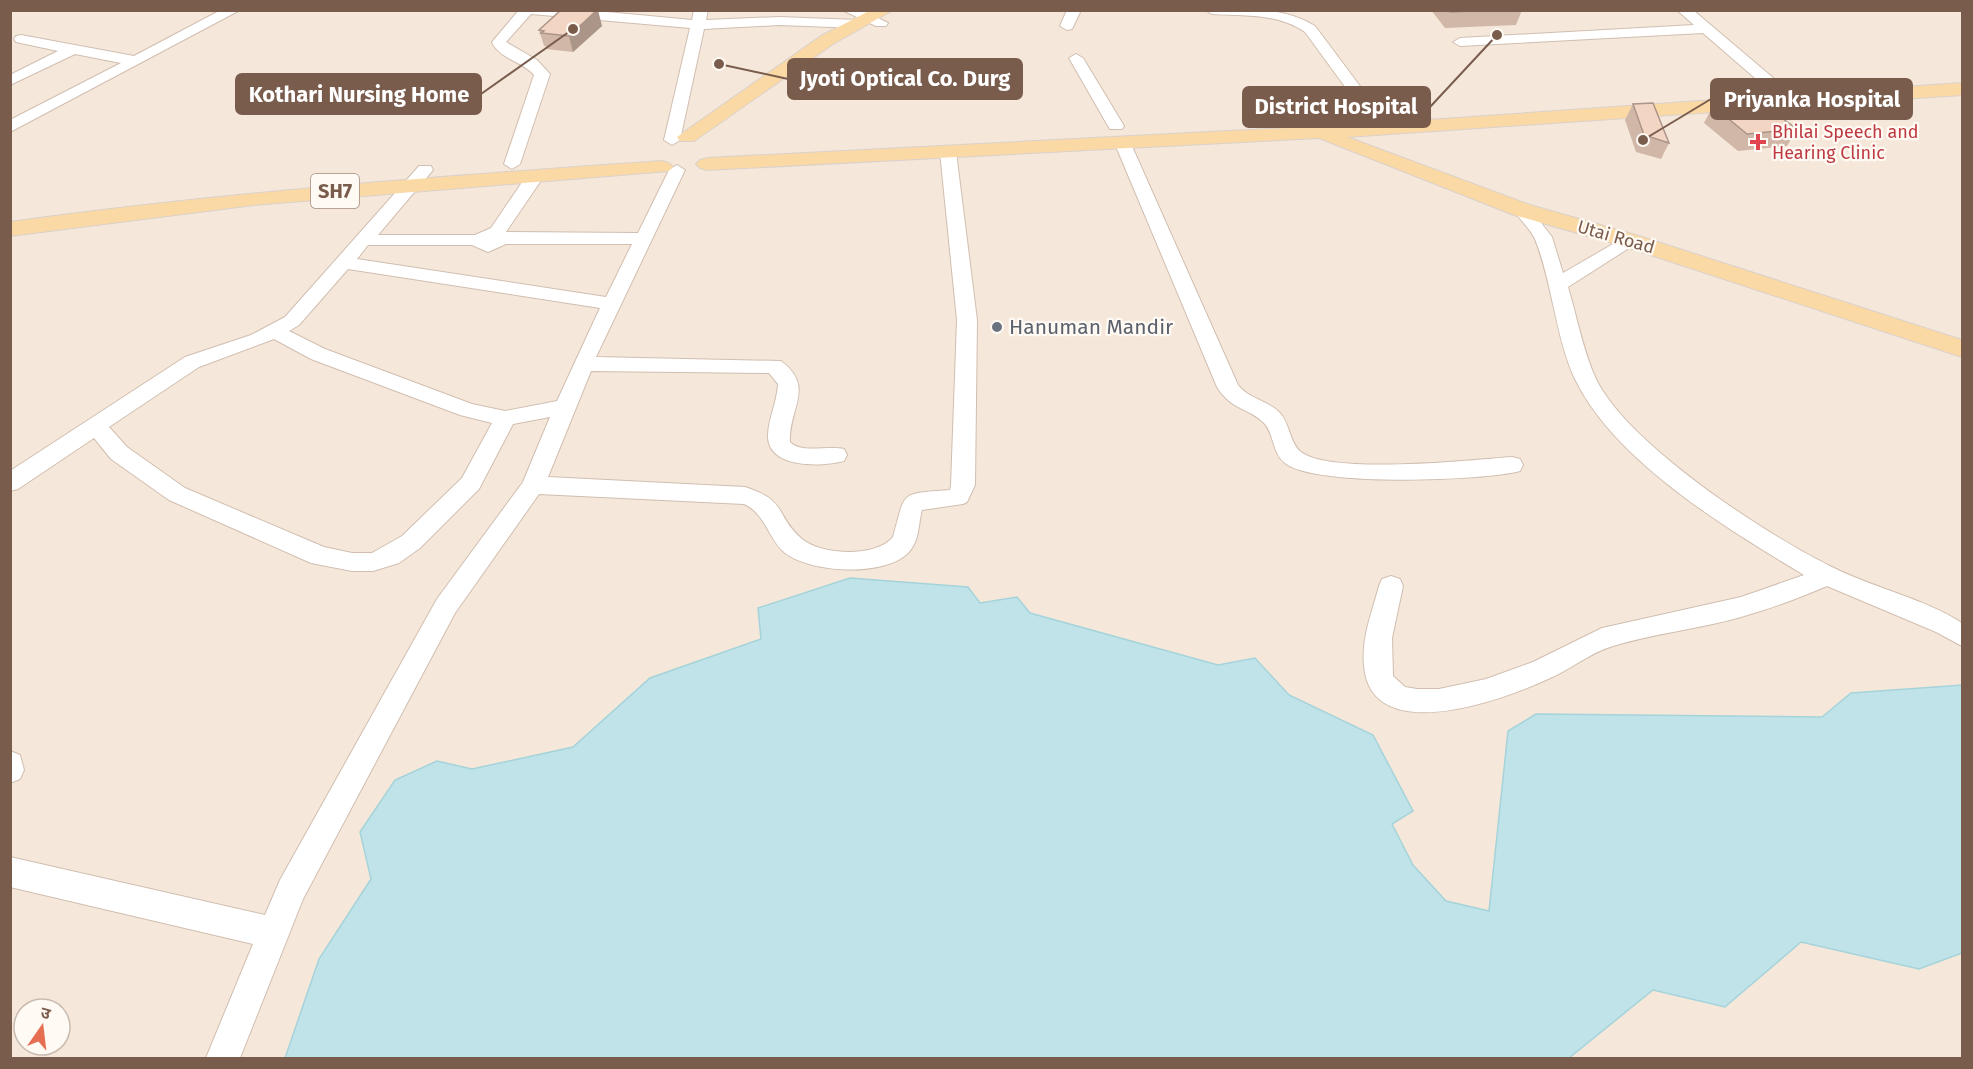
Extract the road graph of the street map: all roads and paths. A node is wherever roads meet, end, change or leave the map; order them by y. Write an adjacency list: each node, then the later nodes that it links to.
1 (233, 10): 16 (street)
2 (526, 10): 31 (street)
3 (534, 10): 9 (street)
4 (904, 10): 8 (main road, SH7)
5 (1074, 10): 10 (street)
6 (1212, 10): 22 (street)
7 (1684, 10): 11 (street)
8 (868, 17): 9 (street); 28 (main road, SH7); 29 (main road, SH7)
9 (700, 18): 28 (street)
10 (1067, 26)
11 (1706, 29): 13 (street); 19 (street)
12 (21, 39): 14 (street)
13 (1460, 42)
14 (73, 49): 16 (street); 18 (street)
15 (1076, 58): 27 (street)
16 (135, 61): 24 (street)
17 (1962, 74): 19 (main road)
18 (10, 81)
19 (1773, 86): 21 (street); 22 (main road)
20 (1962, 89): 21 (main road)
21 (1792, 102): 25 (main road)
22 (1373, 111): 23 (main road); 25 (street)
23 (1273, 117): 26 (main road, Utai Road); 27 (main road)
24 (10, 127)
25 (1384, 129): 26 (main road)
26 (1319, 133): 27 (main road); 36 (main road, Utai Road)
27 (1120, 135): 29 (main road); 30 (main road); 54 (street)
28 (679, 138): 29 (main road); 32 (main road, SH7)
29 (712, 150): 30 (main road); 32 (main road, SH7)
30 (948, 152): 56 (street)
31 (512, 164): 32 (main road, SH7); 34 (main road, SH7)
32 (664, 164): 33 (main road, SH7); 39 (street)
33 (535, 176): 34 (main road, SH7); 41 (street)
34 (419, 177): 35 (main road, SH7); 40 (street)
35 (121, 206): 37 (main road, SH7); 38 (main road, SH7)
36 (1522, 210): 42 (main road, Utai Road); 45 (street)
37 (10, 217)
38 (10, 229)
39 (644, 238): 41 (street); 46 (street)
40 (365, 240): 41 (street); 43 (street)
41 (491, 240): 44 (street)
42 (1631, 241): 45 (street); 48 (main road, Utai Road)
43 (345, 263): 44 (street); 47 (street)
44 (462, 282): 46 (street)
45 (1559, 284): 57 (street)
46 (612, 304): 49 (street)
47 (276, 332): 51 (street); 52 (street)
48 (1962, 348)
49 (583, 364): 50 (street); 53 (street)
50 (566, 407): 51 (street); 56 (street)
51 (505, 418): 52 (street)
52 (96, 426): 55 (street)
53 (836, 455)
54 (1512, 465)
55 (10, 483)
56 (533, 485): 63 (street)
57 (1827, 576): 58 (street); 59 (street)
58 (1391, 586)
59 (1962, 636)
60 (10, 764): 61 (street)
61 (10, 770)
62 (10, 872): 63 (street)
63 (274, 933): 64 (street)
64 (223, 1059)

